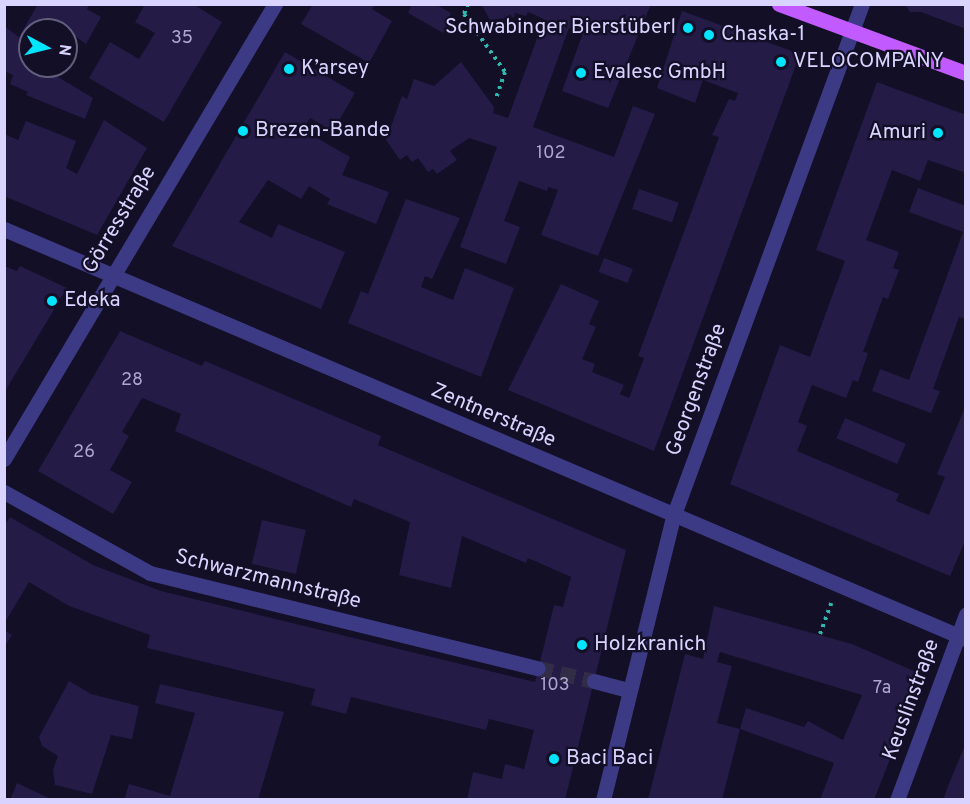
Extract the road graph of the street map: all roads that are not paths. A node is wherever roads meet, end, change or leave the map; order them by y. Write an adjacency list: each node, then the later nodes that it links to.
1 (275, 4): 7 (street, Görresstraße)
2 (779, 4): 4 (main road)
3 (862, 4): 4 (street, Georgenstraße)
4 (851, 31): 5 (main road); 10 (street, Georgenstraße)
5 (966, 73)
6 (4, 229): 7 (street, Zentnerstraße)
7 (111, 274): 8 (street, Görresstraße); 10 (street, Zentnerstraße)
8 (4, 459)
9 (4, 492): 13 (street, Schwarzmannstraße)
10 (673, 517): 12 (street, Zentnerstraße); 15 (street, Georgenstraße)
11 (966, 614): 12 (street, Keuslinstraße)
12 (962, 638): 17 (street, Keuslinstraße)
13 (538, 668)
14 (594, 681): 15 (street)
15 (628, 690): 16 (street, Georgenstraße)
16 (603, 800)
17 (897, 800)

